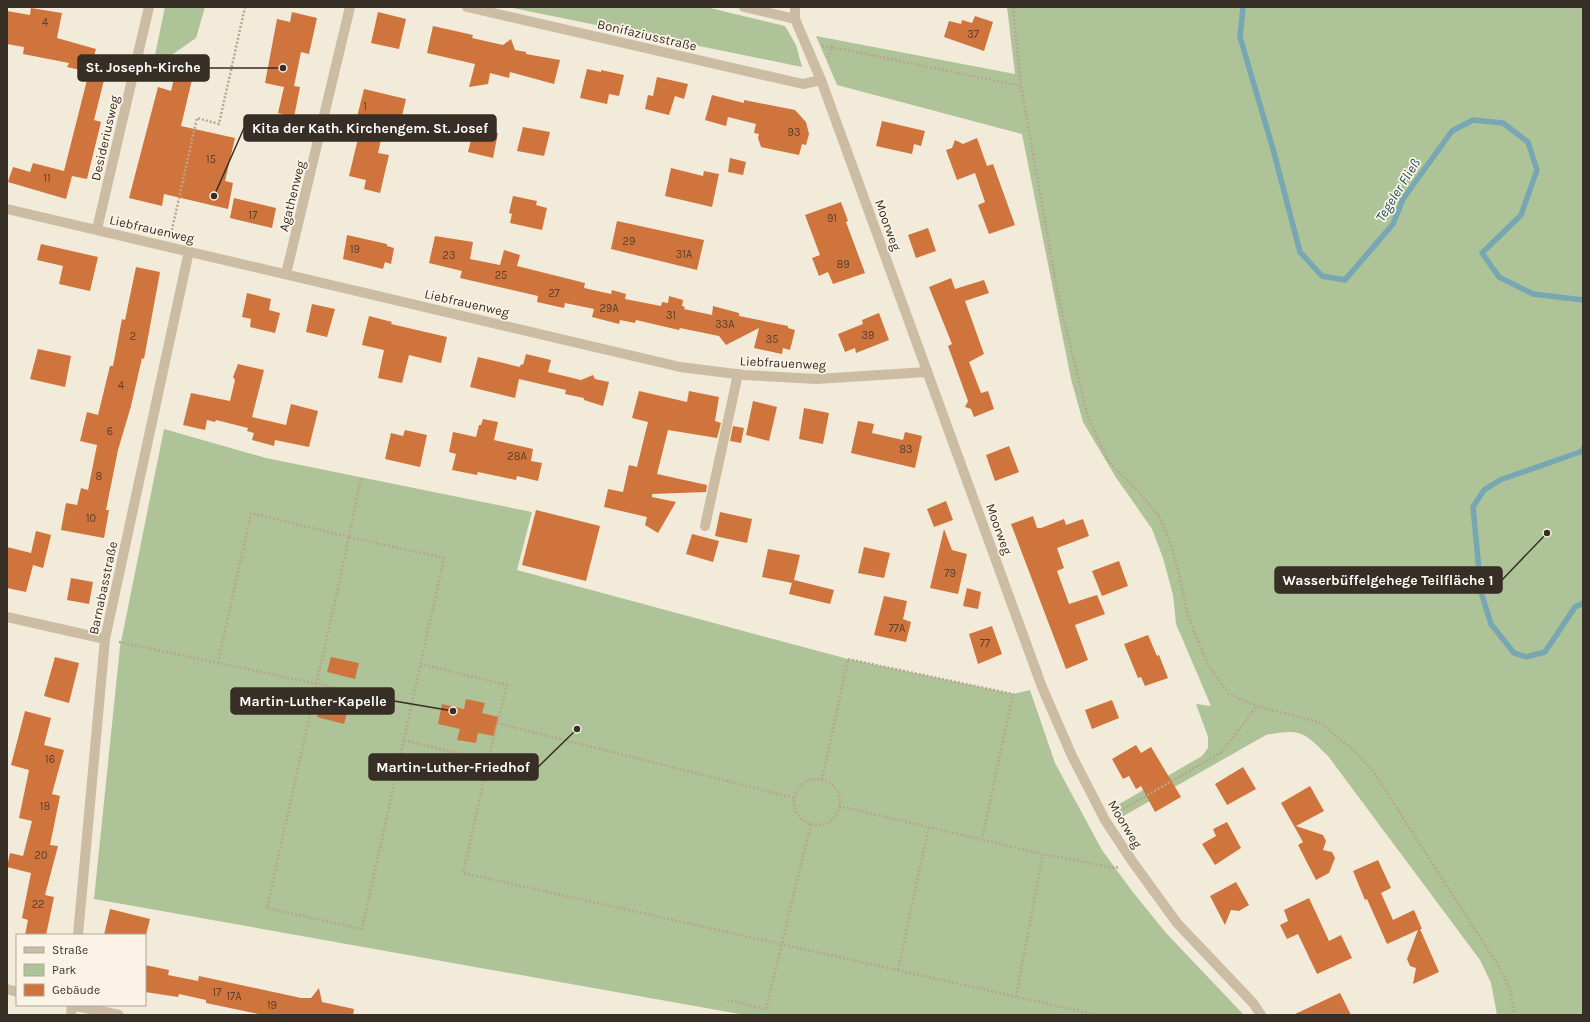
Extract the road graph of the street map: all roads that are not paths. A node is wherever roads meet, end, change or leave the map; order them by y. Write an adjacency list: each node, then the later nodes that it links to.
1 (149, 7): 9 (street, Desideriusweg)
2 (350, 7): 11 (street, Agathenweg)
3 (467, 7): 7 (street, Bonifaziusstraße)
4 (744, 7): 6 (street)
5 (795, 7): 6 (street, Moorweg)
6 (795, 19): 7 (street, Moorweg)
7 (821, 80): 12 (street, Moorweg)
8 (7, 209): 9 (street, Liebfrauenweg)
9 (97, 229): 10 (street, Liebfrauenweg)
10 (189, 251): 11 (street, Liebfrauenweg); 16 (street, Barnabasstraße)
11 (286, 274): 13 (street, Liebfrauenweg)
12 (927, 372): 13 (street, Liebfrauenweg); 20 (street, Moorweg)
13 (738, 374): 14 (street)
14 (705, 526)
15 (7, 617): 16 (street)
16 (105, 639): 17 (street, Barnabasstraße)
17 (78, 934)
18 (77, 1006): 19 (street)
19 (120, 1015)
20 (1261, 1015)

